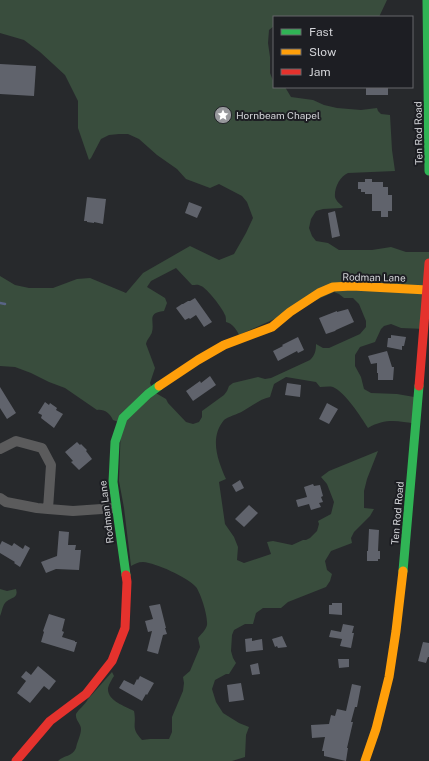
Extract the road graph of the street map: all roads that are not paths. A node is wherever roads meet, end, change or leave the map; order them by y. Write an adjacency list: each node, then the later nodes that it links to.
1 (427, 0): 2 (street, Ten Rod Road)
2 (429, 170)
3 (429, 263): 4 (street, Ten Rod Road)
4 (427, 290): 7 (street, Rodman Lane); 10 (street, Ten Rod Road)
5 (0, 449): 8 (street)
6 (0, 498): 8 (street)
7 (116, 508): 8 (street); 9 (street, Rodman Lane)
8 (48, 509)
9 (16, 761)
10 (365, 761)

